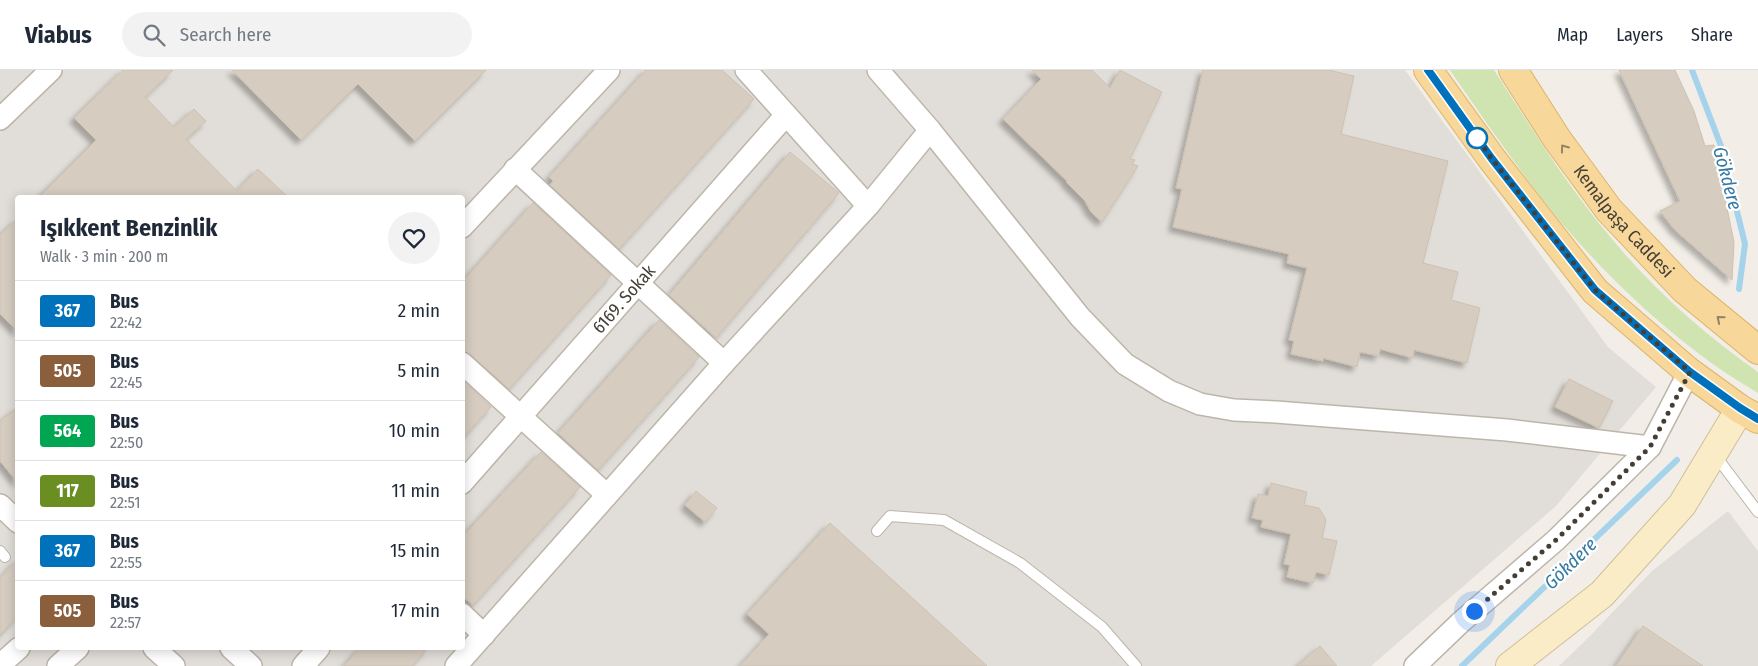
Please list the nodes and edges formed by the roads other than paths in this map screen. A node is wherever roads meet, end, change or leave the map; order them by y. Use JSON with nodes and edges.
{"nodes":[{"id":1,"x":51,"y":70,"type":"edge"},
{"id":2,"x":609,"y":70,"type":"edge"},
{"id":3,"x":746,"y":70,"type":"edge"},
{"id":4,"x":878,"y":70,"type":"edge"},
{"id":5,"x":1428,"y":70,"type":"edge"},
{"id":6,"x":1513,"y":70,"type":"edge"},
{"id":7,"x":786,"y":115,"type":"junction"},
{"id":8,"x":0,"y":119,"type":"edge"},
{"id":9,"x":930,"y":130,"type":"junction"},
{"id":10,"x":515,"y":169,"type":"junction"},
{"id":11,"x":868,"y":206,"type":"junction"},
{"id":12,"x":465,"y":224,"type":"edge"},
{"id":13,"x":637,"y":284,"type":"junction"},
{"id":14,"x":1758,"y":350,"type":"edge"},
{"id":15,"x":724,"y":363,"type":"junction"},
{"id":16,"x":465,"y":366,"type":"edge"},
{"id":17,"x":1690,"y":372,"type":"junction"},
{"id":18,"x":1749,"y":414,"type":"edge"},
{"id":19,"x":520,"y":417,"type":"junction"},
{"id":20,"x":1650,"y":447,"type":"junction"},
{"id":21,"x":1714,"y":453,"type":"junction"},
{"id":22,"x":465,"y":480,"type":"edge"},
{"id":23,"x":607,"y":495,"type":"junction"},
{"id":24,"x":0,"y":505,"type":"edge"},
{"id":25,"x":1758,"y":512,"type":"edge"},
{"id":26,"x":15,"y":519,"type":"edge"},
{"id":27,"x":877,"y":531,"type":"dead end"},
{"id":28,"x":465,"y":617,"type":"edge"},
{"id":29,"x":484,"y":635,"type":"junction"},
{"id":30,"x":17,"y":650,"type":"edge"},
{"id":31,"x":76,"y":650,"type":"edge"},
{"id":32,"x":156,"y":650,"type":"edge"},
{"id":33,"x":233,"y":650,"type":"edge"},
{"id":34,"x":317,"y":650,"type":"edge"},
{"id":35,"x":0,"y":665,"type":"edge"},
{"id":36,"x":58,"y":666,"type":"edge"},
{"id":37,"x":174,"y":666,"type":"edge"},
{"id":38,"x":250,"y":666,"type":"edge"},
{"id":39,"x":303,"y":666,"type":"edge"},
{"id":40,"x":456,"y":666,"type":"edge"},
{"id":41,"x":1136,"y":666,"type":"edge"},
{"id":42,"x":1415,"y":666,"type":"edge"},
{"id":43,"x":1510,"y":666,"type":"edge"}],
"edges":[{"from":1,"to":8,"type":"street"},
{"from":2,"to":10,"type":"street"},
{"from":3,"to":7,"type":"street"},
{"from":4,"to":9,"type":"street"},
{"from":5,"to":17,"type":"main road"},
{"from":14,"to":6,"type":"main road","name":"Kemalpaşa Caddesi","one_way":true},
{"from":7,"to":11,"type":"street"},
{"from":7,"to":13,"type":"street","name":"6169. Sokak"},
{"from":9,"to":11,"type":"street"},
{"from":9,"to":20,"type":"street"},
{"from":10,"to":12,"type":"street"},
{"from":10,"to":13,"type":"street"},
{"from":11,"to":15,"type":"street"},
{"from":13,"to":15,"type":"street"},
{"from":13,"to":19,"type":"street","name":"6169. Sokak"},
{"from":15,"to":23,"type":"street"},
{"from":16,"to":19,"type":"street"},
{"from":17,"to":18,"type":"main road"},
{"from":17,"to":20,"type":"street"},
{"from":18,"to":21,"type":"main road"},
{"from":19,"to":22,"type":"street","name":"6169. Sokak"},
{"from":19,"to":23,"type":"street"},
{"from":20,"to":42,"type":"street"},
{"from":21,"to":25,"type":"lane"},
{"from":21,"to":43,"type":"main road"},
{"from":23,"to":29,"type":"street"},
{"from":24,"to":26,"type":"street"},
{"from":27,"to":41,"type":"lane"},
{"from":28,"to":29,"type":"street"},
{"from":29,"to":40,"type":"street"},
{"from":30,"to":35,"type":"street"},
{"from":31,"to":36,"type":"street"},
{"from":32,"to":37,"type":"street"},
{"from":33,"to":38,"type":"street"},
{"from":34,"to":39,"type":"street"}]}
